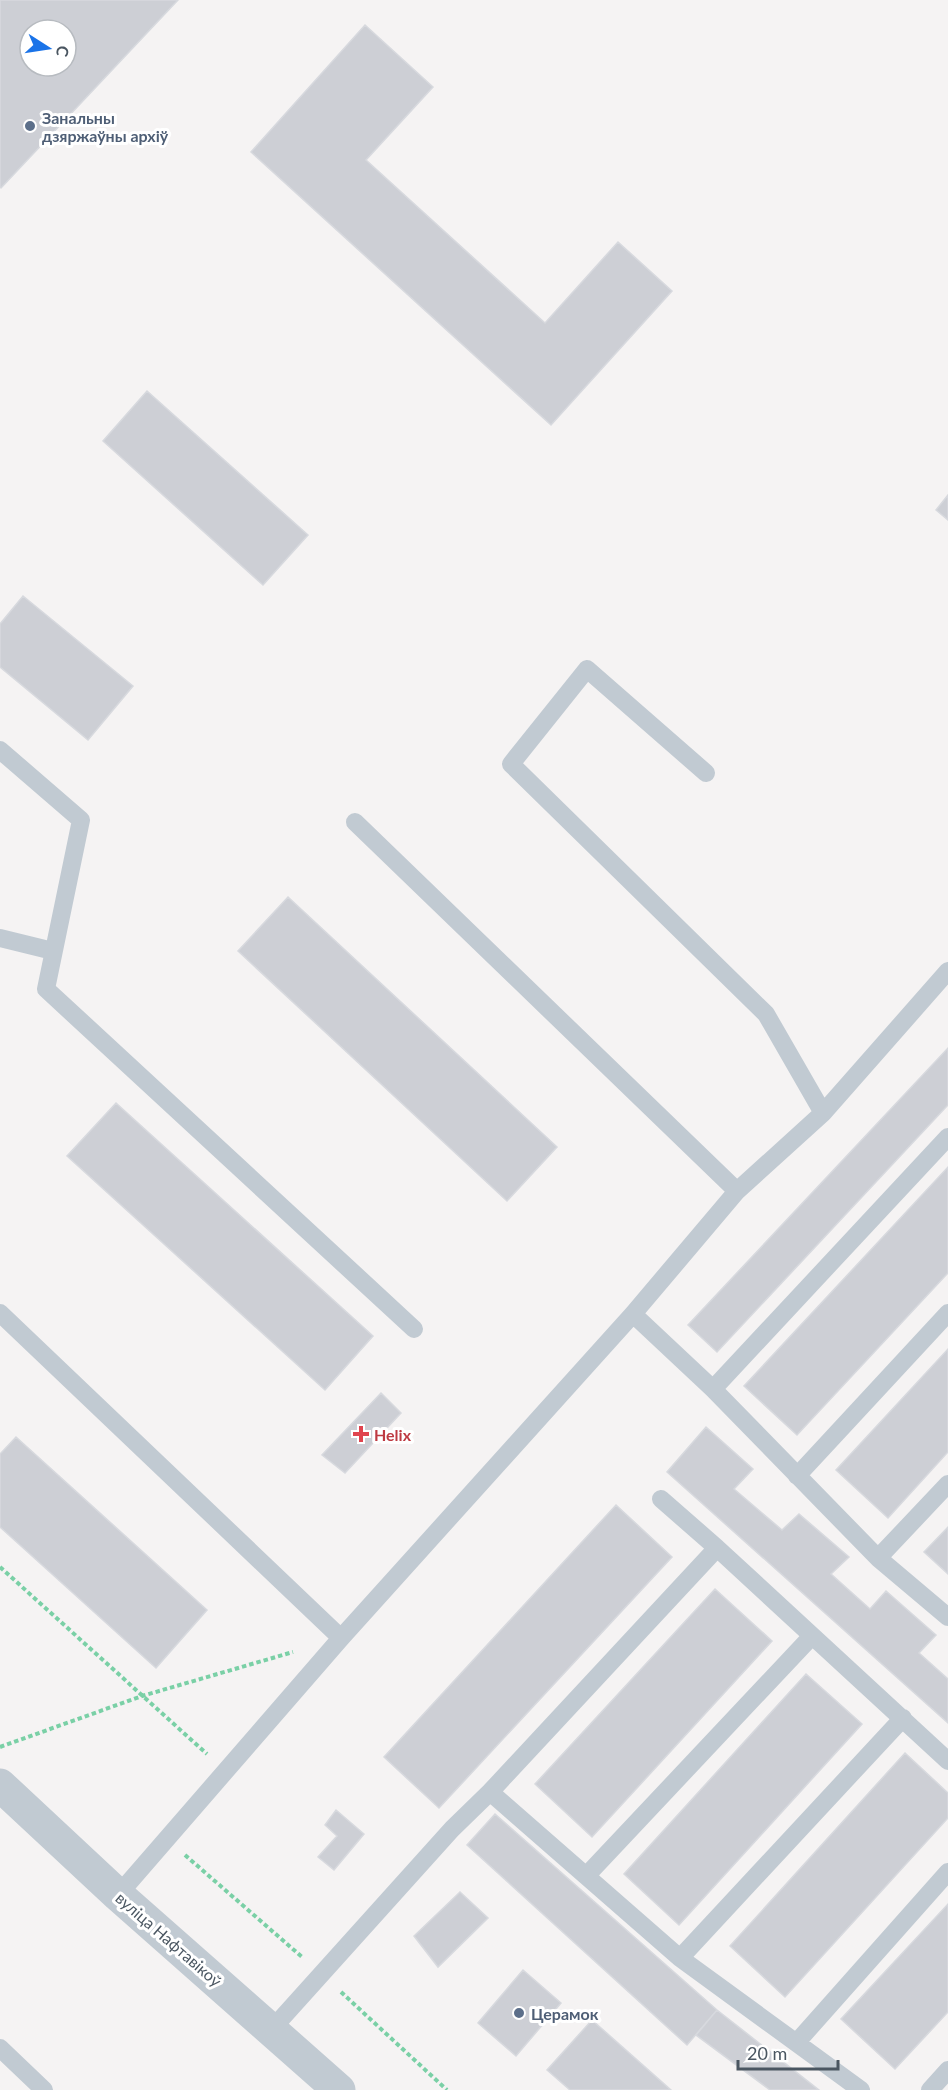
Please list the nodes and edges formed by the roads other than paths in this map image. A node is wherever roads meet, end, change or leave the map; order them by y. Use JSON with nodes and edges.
{"nodes":[{"id":1,"x":0,"y":750,"type":"edge"},
{"id":2,"x":706,"y":773,"type":"dead end"},
{"id":3,"x":355,"y":822,"type":"dead end"},
{"id":4,"x":0,"y":938,"type":"edge"},
{"id":5,"x":53,"y":951,"type":"junction"},
{"id":6,"x":948,"y":971,"type":"edge"},
{"id":7,"x":823,"y":1113,"type":"junction"},
{"id":8,"x":948,"y":1137,"type":"edge"},
{"id":9,"x":737,"y":1191,"type":"junction"},
{"id":10,"x":0,"y":1313,"type":"edge"},
{"id":11,"x":948,"y":1313,"type":"edge"},
{"id":12,"x":633,"y":1314,"type":"junction"},
{"id":13,"x":414,"y":1329,"type":"dead end"},
{"id":14,"x":713,"y":1389,"type":"junction"},
{"id":15,"x":797,"y":1476,"type":"junction"},
{"id":16,"x":948,"y":1484,"type":"edge"},
{"id":17,"x":661,"y":1498,"type":"dead end"},
{"id":18,"x":717,"y":1548,"type":"junction"},
{"id":19,"x":878,"y":1558,"type":"junction"},
{"id":20,"x":948,"y":1617,"type":"edge"},
{"id":21,"x":811,"y":1637,"type":"junction"},
{"id":22,"x":341,"y":1638,"type":"junction"},
{"id":23,"x":903,"y":1718,"type":"junction"},
{"id":24,"x":948,"y":1761,"type":"edge"},
{"id":25,"x":0,"y":1785,"type":"edge"},
{"id":26,"x":490,"y":1791,"type":"junction"},
{"id":27,"x":948,"y":1872,"type":"edge"},
{"id":28,"x":587,"y":1875,"type":"junction"},
{"id":29,"x":118,"y":1895,"type":"junction"},
{"id":30,"x":680,"y":1958,"type":"junction"},
{"id":31,"x":272,"y":2029,"type":"junction"},
{"id":32,"x":797,"y":2042,"type":"junction"},
{"id":33,"x":0,"y":2048,"type":"edge"},
{"id":34,"x":948,"y":2070,"type":"edge"},
{"id":35,"x":44,"y":2090,"type":"edge"},
{"id":36,"x":339,"y":2090,"type":"edge"},
{"id":37,"x":861,"y":2090,"type":"edge"},
{"id":38,"x":930,"y":2090,"type":"edge"}],
"edges":[{"from":1,"to":5,"type":"lane"},
{"from":2,"to":7,"type":"lane"},
{"from":3,"to":9,"type":"lane"},
{"from":4,"to":5,"type":"lane"},
{"from":5,"to":13,"type":"lane"},
{"from":6,"to":7,"type":"lane"},
{"from":7,"to":9,"type":"lane"},
{"from":8,"to":14,"type":"lane"},
{"from":9,"to":12,"type":"lane"},
{"from":10,"to":22,"type":"lane"},
{"from":11,"to":15,"type":"lane"},
{"from":12,"to":14,"type":"lane"},
{"from":12,"to":22,"type":"lane"},
{"from":14,"to":15,"type":"lane"},
{"from":15,"to":19,"type":"lane"},
{"from":16,"to":19,"type":"lane"},
{"from":17,"to":18,"type":"lane"},
{"from":18,"to":21,"type":"lane"},
{"from":18,"to":26,"type":"lane"},
{"from":19,"to":20,"type":"lane"},
{"from":21,"to":23,"type":"lane"},
{"from":21,"to":28,"type":"lane"},
{"from":22,"to":29,"type":"lane"},
{"from":23,"to":24,"type":"lane"},
{"from":23,"to":30,"type":"lane"},
{"from":25,"to":29,"type":"street","name":"вуліца Нафтавікоў"},
{"from":26,"to":28,"type":"lane"},
{"from":26,"to":31,"type":"lane"},
{"from":27,"to":32,"type":"lane"},
{"from":28,"to":30,"type":"lane"},
{"from":29,"to":31,"type":"street","name":"вуліца Нафтавікоў"},
{"from":30,"to":32,"type":"lane"},
{"from":31,"to":36,"type":"street","name":"вуліца Нафтавікоў"},
{"from":32,"to":37,"type":"lane"},
{"from":33,"to":35,"type":"lane"},
{"from":34,"to":38,"type":"lane"}]}
